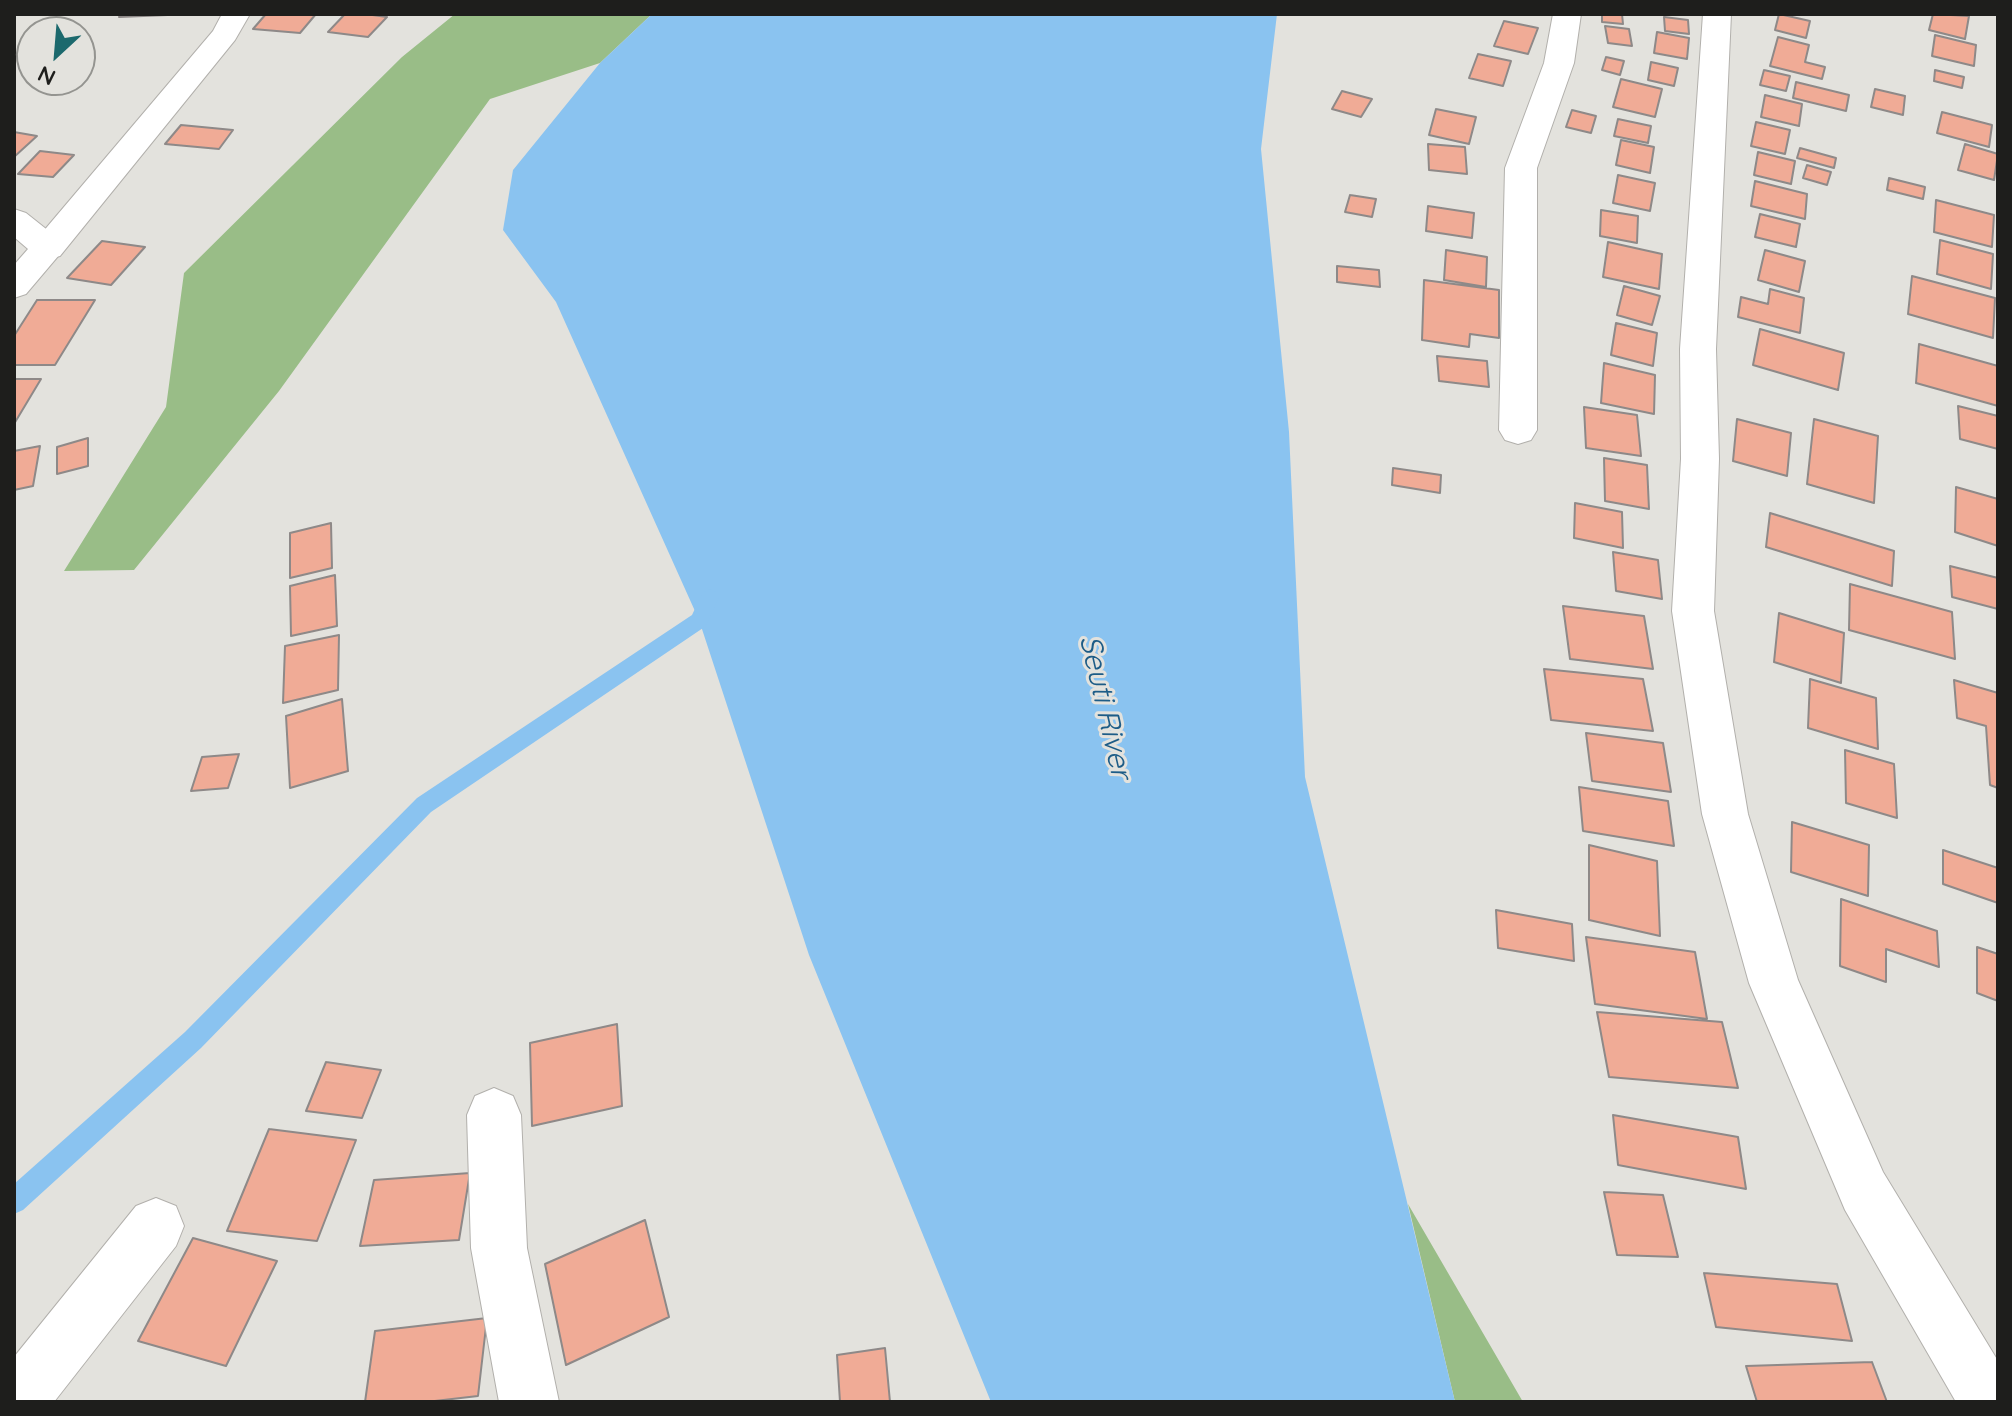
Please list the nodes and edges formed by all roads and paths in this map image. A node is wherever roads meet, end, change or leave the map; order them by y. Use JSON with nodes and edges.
{"nodes":[{"id":1,"x":236,"y":14,"type":"edge"},
{"id":2,"x":1567,"y":14,"type":"edge"},
{"id":3,"x":1717,"y":14,"type":"edge"},
{"id":4,"x":14,"y":220,"type":"edge"},
{"id":5,"x":48,"y":248,"type":"junction"},
{"id":6,"x":14,"y":286,"type":"edge"},
{"id":7,"x":1518,"y":430,"type":"dead end"},
{"id":8,"x":494,"y":1115,"type":"dead end"},
{"id":9,"x":156,"y":1226,"type":"dead end"},
{"id":10,"x":16,"y":1402,"type":"edge"},
{"id":11,"x":529,"y":1402,"type":"edge"},
{"id":12,"x":1989,"y":1402,"type":"edge"}],
"edges":[{"from":1,"to":5,"type":"street"},
{"from":2,"to":7,"type":"street"},
{"from":3,"to":12,"type":"street"},
{"from":4,"to":5,"type":"street"},
{"from":5,"to":6,"type":"street"},
{"from":8,"to":11,"type":"street"},
{"from":9,"to":10,"type":"street"}]}
